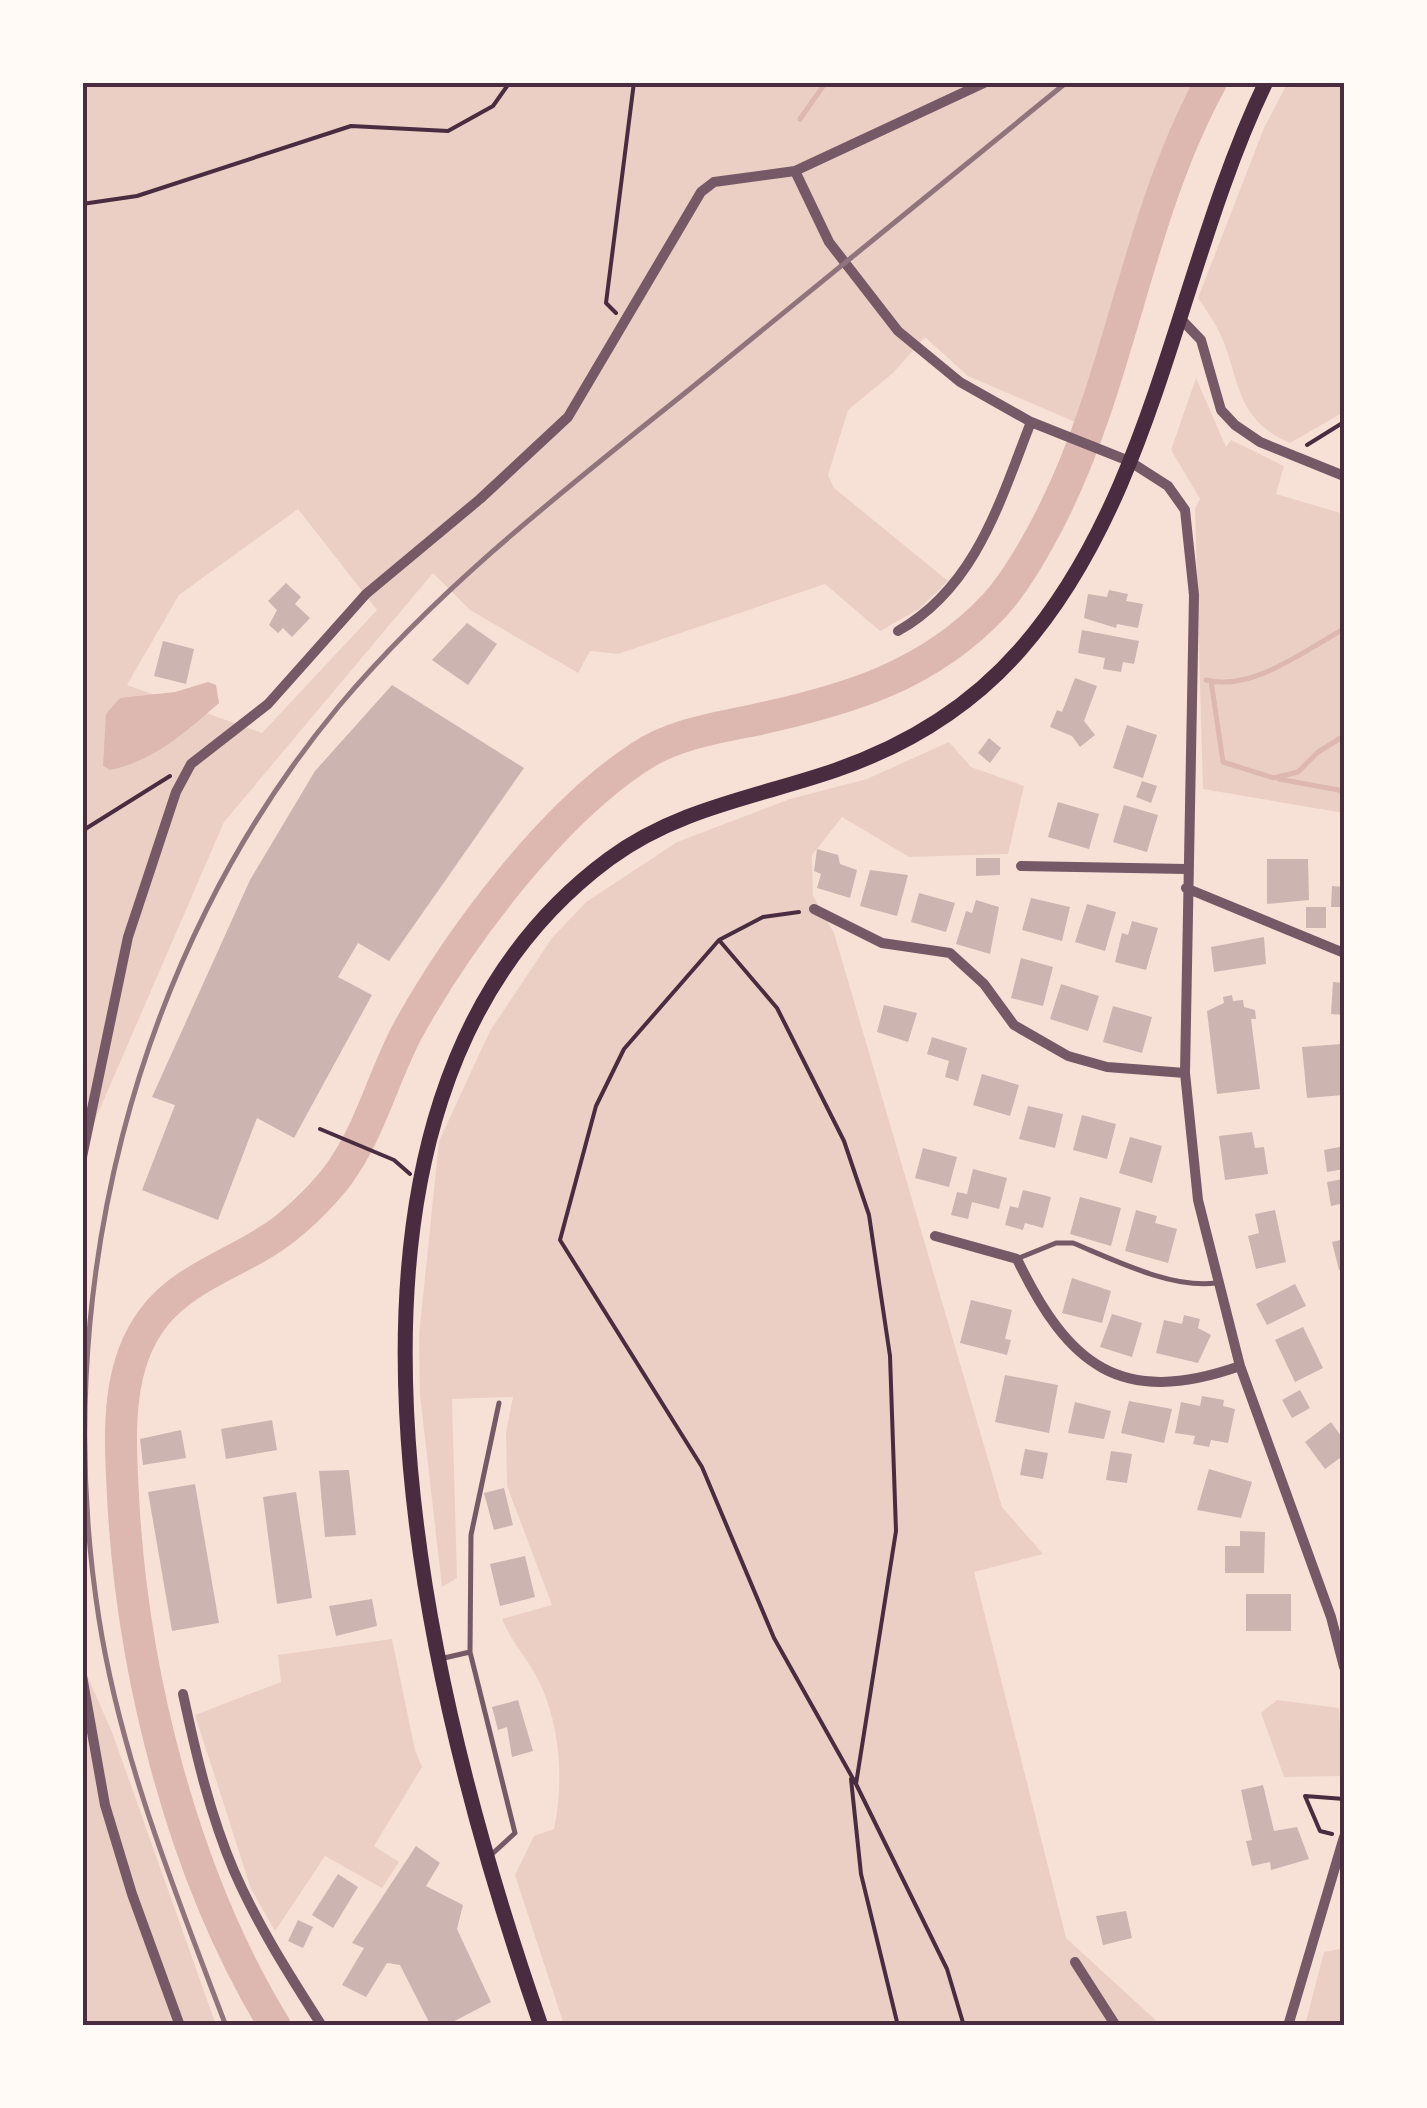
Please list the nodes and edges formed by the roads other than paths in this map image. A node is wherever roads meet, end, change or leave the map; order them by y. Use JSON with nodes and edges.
{"nodes":[{"id":1,"x":986,"y":82,"type":"edge"},
{"id":2,"x":1266,"y":82,"type":"edge"},
{"id":3,"x":796,"y":172,"type":"junction"},
{"id":4,"x":1179,"y":317,"type":"junction"},
{"id":5,"x":1031,"y":422,"type":"junction"},
{"id":6,"x":1129,"y":461,"type":"junction"},
{"id":7,"x":1344,"y":476,"type":"edge"},
{"id":8,"x":898,"y":631,"type":"dead end"},
{"id":9,"x":1021,"y":866,"type":"dead end"},
{"id":10,"x":1186,"y":869,"type":"junction"},
{"id":11,"x":1186,"y":888,"type":"junction"},
{"id":12,"x":814,"y":909,"type":"road end"},
{"id":13,"x":1344,"y":953,"type":"edge"},
{"id":14,"x":1185,"y":1072,"type":"junction"},
{"id":15,"x":82,"y":1157,"type":"edge"},
{"id":16,"x":935,"y":1236,"type":"dead end"},
{"id":17,"x":1017,"y":1259,"type":"junction"},
{"id":18,"x":1216,"y":1283,"type":"junction"},
{"id":19,"x":1240,"y":1366,"type":"junction"},
{"id":20,"x":499,"y":1402,"type":"dead end"},
{"id":21,"x":1331,"y":1616,"type":"junction"},
{"id":22,"x":1344,"y":1617,"type":"edge"},
{"id":23,"x":470,"y":1652,"type":"junction"},
{"id":24,"x":442,"y":1658,"type":"junction"},
{"id":25,"x":1344,"y":1667,"type":"edge"},
{"id":26,"x":82,"y":1676,"type":"edge"},
{"id":27,"x":183,"y":1694,"type":"dead end"},
{"id":28,"x":1344,"y":1837,"type":"edge"},
{"id":29,"x":490,"y":1857,"type":"junction"},
{"id":30,"x":1075,"y":1962,"type":"dead end"},
{"id":31,"x":180,"y":2026,"type":"edge"},
{"id":32,"x":322,"y":2026,"type":"edge"},
{"id":33,"x":541,"y":2026,"type":"edge"},
{"id":34,"x":1116,"y":2026,"type":"edge"},
{"id":35,"x":1288,"y":2026,"type":"edge"}],
"edges":[{"from":1,"to":3,"type":"street"},
{"from":2,"to":4,"type":"main road"},
{"from":3,"to":5,"type":"street"},
{"from":3,"to":15,"type":"street"},
{"from":4,"to":6,"type":"main road"},
{"from":4,"to":7,"type":"street"},
{"from":5,"to":6,"type":"street"},
{"from":5,"to":8,"type":"street"},
{"from":6,"to":10,"type":"street"},
{"from":6,"to":24,"type":"main road"},
{"from":9,"to":10,"type":"street"},
{"from":10,"to":11,"type":"street"},
{"from":11,"to":13,"type":"street"},
{"from":11,"to":14,"type":"street"},
{"from":12,"to":14,"type":"street"},
{"from":14,"to":18,"type":"street"},
{"from":16,"to":17,"type":"street"},
{"from":17,"to":18,"type":"lane"},
{"from":17,"to":19,"type":"street"},
{"from":18,"to":19,"type":"street"},
{"from":19,"to":21,"type":"street"},
{"from":20,"to":23,"type":"lane"},
{"from":21,"to":22,"type":"lane"},
{"from":21,"to":25,"type":"street"},
{"from":23,"to":24,"type":"lane"},
{"from":23,"to":29,"type":"lane"},
{"from":24,"to":29,"type":"main road"},
{"from":26,"to":31,"type":"street"},
{"from":27,"to":32,"type":"street"},
{"from":28,"to":35,"type":"street"},
{"from":29,"to":33,"type":"main road"},
{"from":30,"to":34,"type":"street"}]}
